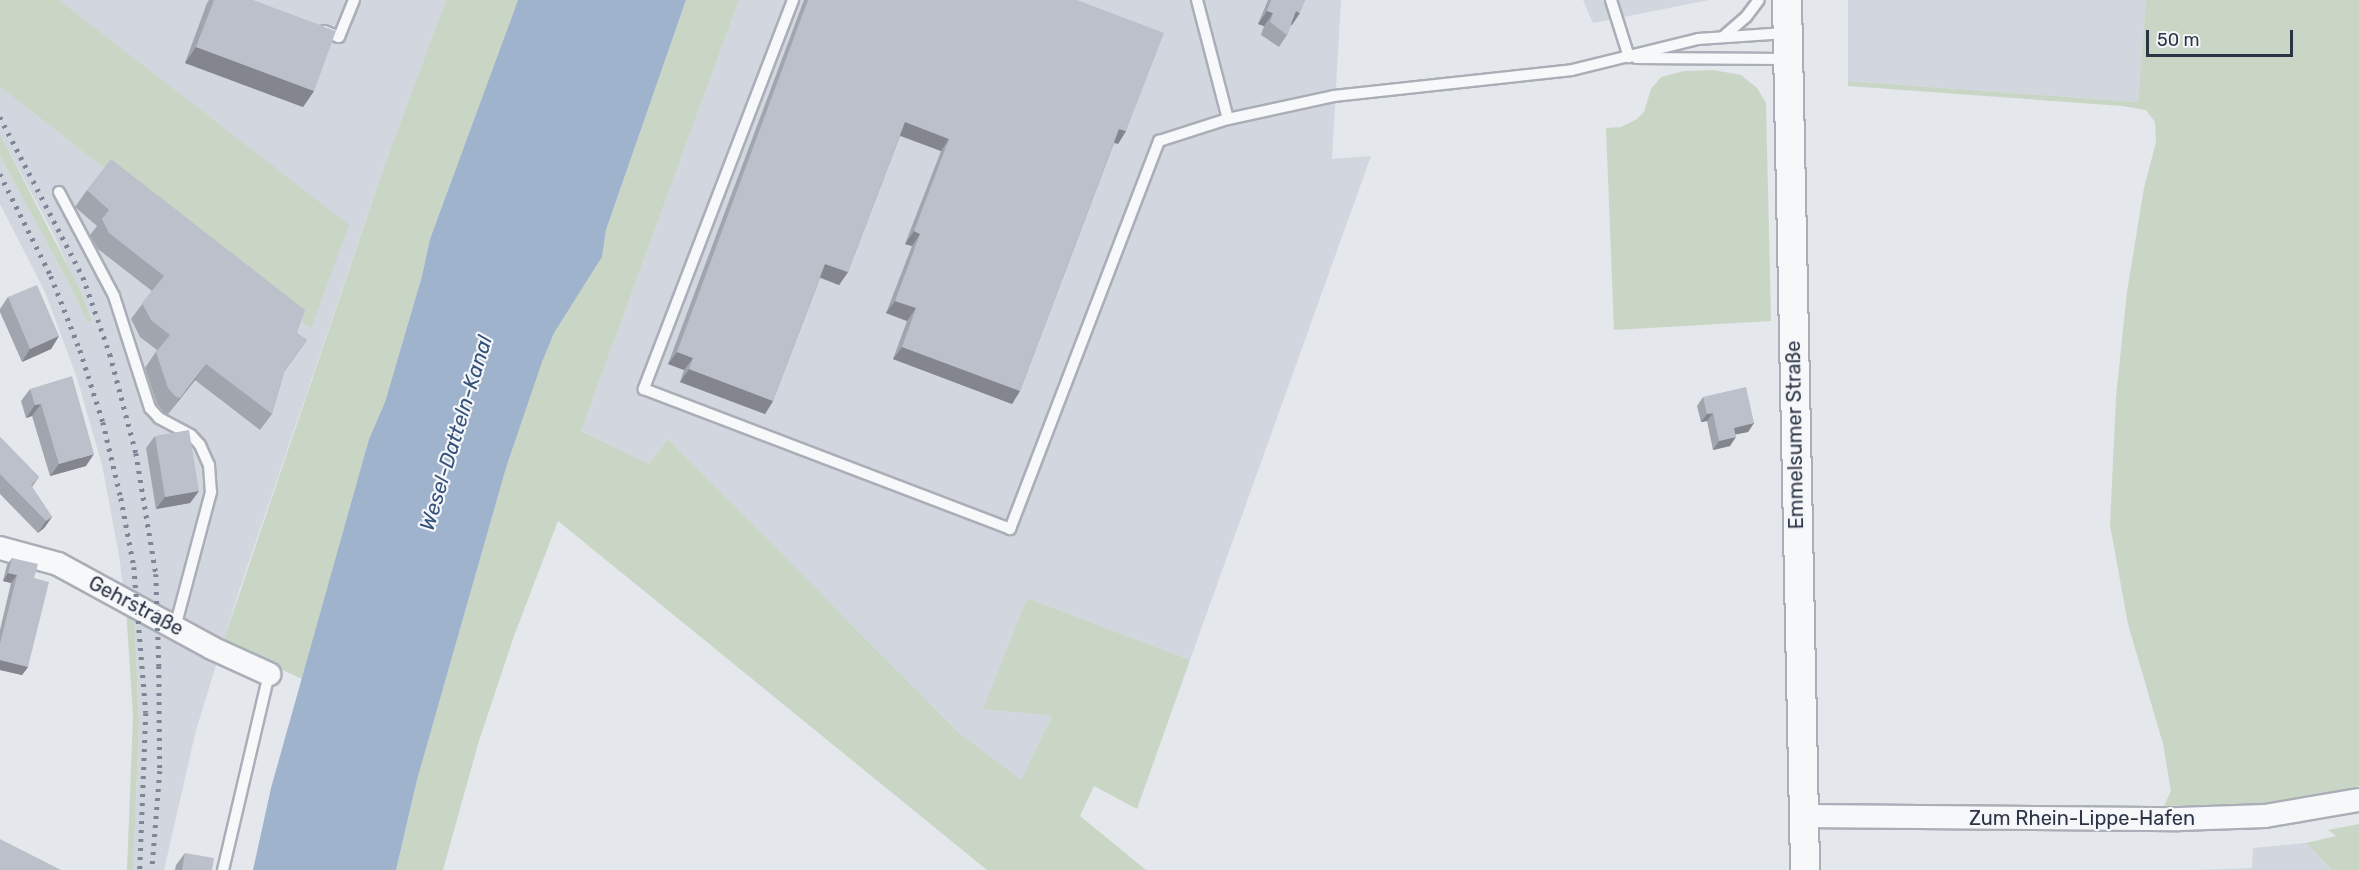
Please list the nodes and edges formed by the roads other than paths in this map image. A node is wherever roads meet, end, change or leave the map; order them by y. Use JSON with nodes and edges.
{"nodes":[{"id":1,"x":354,"y":0,"type":"edge"},
{"id":2,"x":793,"y":0,"type":"edge"},
{"id":3,"x":1197,"y":0,"type":"edge"},
{"id":4,"x":1611,"y":0,"type":"edge"},
{"id":5,"x":1759,"y":0,"type":"edge"},
{"id":6,"x":1787,"y":0,"type":"edge"},
{"id":7,"x":318,"y":29,"type":"edge"},
{"id":8,"x":1723,"y":36,"type":"junction"},
{"id":9,"x":1787,"y":46,"type":"junction"},
{"id":10,"x":1629,"y":57,"type":"junction"},
{"id":11,"x":1228,"y":119,"type":"junction"},
{"id":12,"x":59,"y":192,"type":"dead end"},
{"id":13,"x":0,"y":548,"type":"edge"},
{"id":14,"x":175,"y":627,"type":"junction"},
{"id":15,"x":269,"y":674,"type":"joint"},
{"id":16,"x":2359,"y":800,"type":"edge"},
{"id":17,"x":1804,"y":816,"type":"junction"},
{"id":18,"x":223,"y":870,"type":"edge"},
{"id":19,"x":1805,"y":870,"type":"edge"}],
"edges":[{"from":1,"to":7,"type":"lane"},
{"from":2,"to":11,"type":"lane"},
{"from":3,"to":11,"type":"lane"},
{"from":4,"to":10,"type":"lane"},
{"from":5,"to":8,"type":"lane"},
{"from":6,"to":9,"type":"street","name":"Emmelsumer Straße"},
{"from":8,"to":9,"type":"lane"},
{"from":8,"to":10,"type":"lane"},
{"from":9,"to":10,"type":"lane"},
{"from":9,"to":17,"type":"street","name":"Emmelsumer Straße"},
{"from":10,"to":11,"type":"lane"},
{"from":12,"to":14,"type":"lane"},
{"from":13,"to":14,"type":"street","name":"Gehrstraße"},
{"from":14,"to":15,"type":"street","name":"Gehrstraße"},
{"from":15,"to":18,"type":"lane"},
{"from":16,"to":17,"type":"street","name":"Zum Rhein-Lippe-Hafen"},
{"from":17,"to":19,"type":"street","name":"Emmelsumer Straße"}]}
